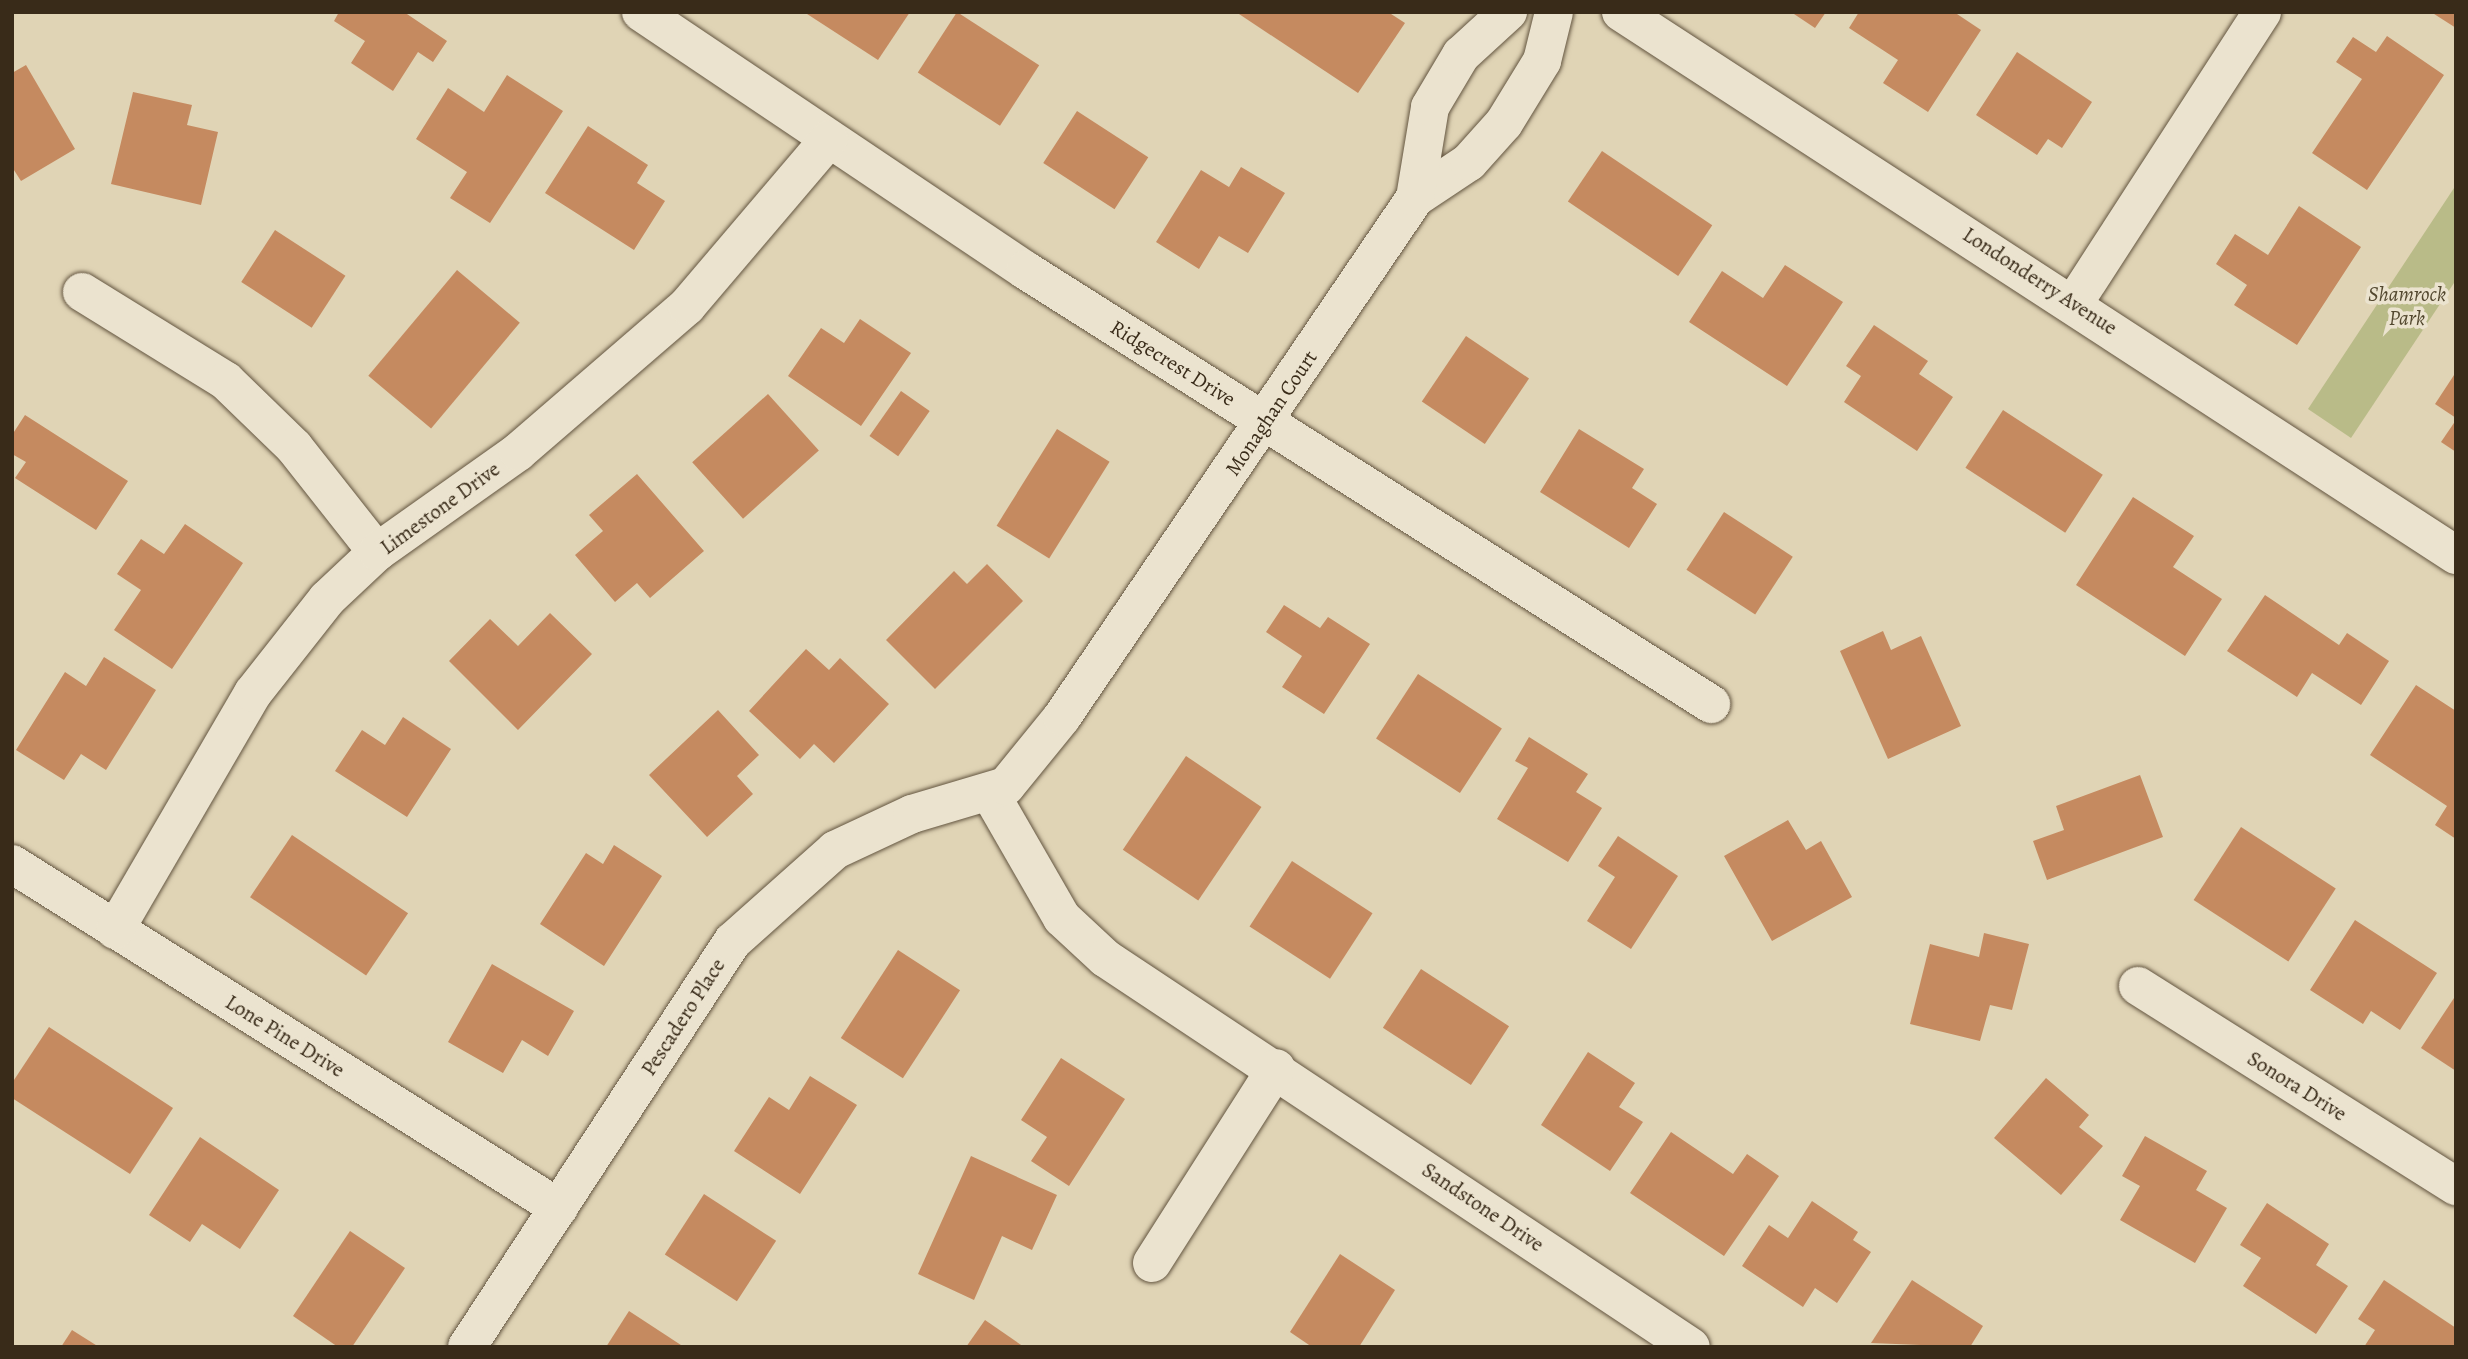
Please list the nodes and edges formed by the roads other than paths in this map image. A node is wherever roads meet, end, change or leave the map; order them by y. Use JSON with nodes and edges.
{"nodes":[{"id":1,"x":641,"y":12,"type":"edge"},
{"id":2,"x":1508,"y":12,"type":"edge"},
{"id":3,"x":1554,"y":12,"type":"edge"},
{"id":4,"x":1621,"y":12,"type":"edge"},
{"id":5,"x":2262,"y":12,"type":"edge"},
{"id":6,"x":829,"y":139,"type":"junction"},
{"id":7,"x":1415,"y":198,"type":"junction"},
{"id":8,"x":82,"y":292,"type":"dead end"},
{"id":9,"x":2074,"y":303,"type":"junction"},
{"id":10,"x":1266,"y":421,"type":"junction"},
{"id":11,"x":377,"y":552,"type":"junction"},
{"id":12,"x":2456,"y":555,"type":"edge"},
{"id":13,"x":1711,"y":704,"type":"dead end"},
{"id":14,"x":990,"y":793,"type":"junction"},
{"id":15,"x":12,"y":864,"type":"edge"},
{"id":16,"x":115,"y":930,"type":"junction"},
{"id":17,"x":2138,"y":986,"type":"dead end"},
{"id":18,"x":1276,"y":1068,"type":"junction"},
{"id":19,"x":2456,"y":1186,"type":"edge"},
{"id":20,"x":559,"y":1208,"type":"junction"},
{"id":21,"x":1152,"y":1263,"type":"dead end"},
{"id":22,"x":467,"y":1347,"type":"edge"},
{"id":23,"x":1691,"y":1347,"type":"edge"}],
"edges":[{"from":1,"to":6,"type":"street","name":"Ridgecrest Drive"},
{"from":2,"to":7,"type":"street","name":"Monaghan Court"},
{"from":3,"to":7,"type":"street"},
{"from":4,"to":9,"type":"street","name":"Londonderry Avenue"},
{"from":5,"to":9,"type":"street"},
{"from":6,"to":10,"type":"street","name":"Ridgecrest Drive"},
{"from":6,"to":11,"type":"street","name":"Limestone Drive"},
{"from":7,"to":10,"type":"street","name":"Monaghan Court"},
{"from":8,"to":11,"type":"street"},
{"from":9,"to":12,"type":"street","name":"Londonderry Avenue"},
{"from":10,"to":13,"type":"street","name":"Ridgecrest Drive"},
{"from":10,"to":14,"type":"street","name":"Monaghan Court"},
{"from":11,"to":16,"type":"street","name":"Limestone Drive"},
{"from":14,"to":18,"type":"street","name":"Sandstone Drive"},
{"from":14,"to":20,"type":"street","name":"Pescadero Place"},
{"from":15,"to":16,"type":"street","name":"Lone Pine Drive"},
{"from":16,"to":20,"type":"street","name":"Lone Pine Drive"},
{"from":17,"to":19,"type":"street","name":"Sonora Drive"},
{"from":18,"to":21,"type":"street"},
{"from":18,"to":23,"type":"street","name":"Sandstone Drive"},
{"from":20,"to":22,"type":"street","name":"Pescadero Place"}]}
